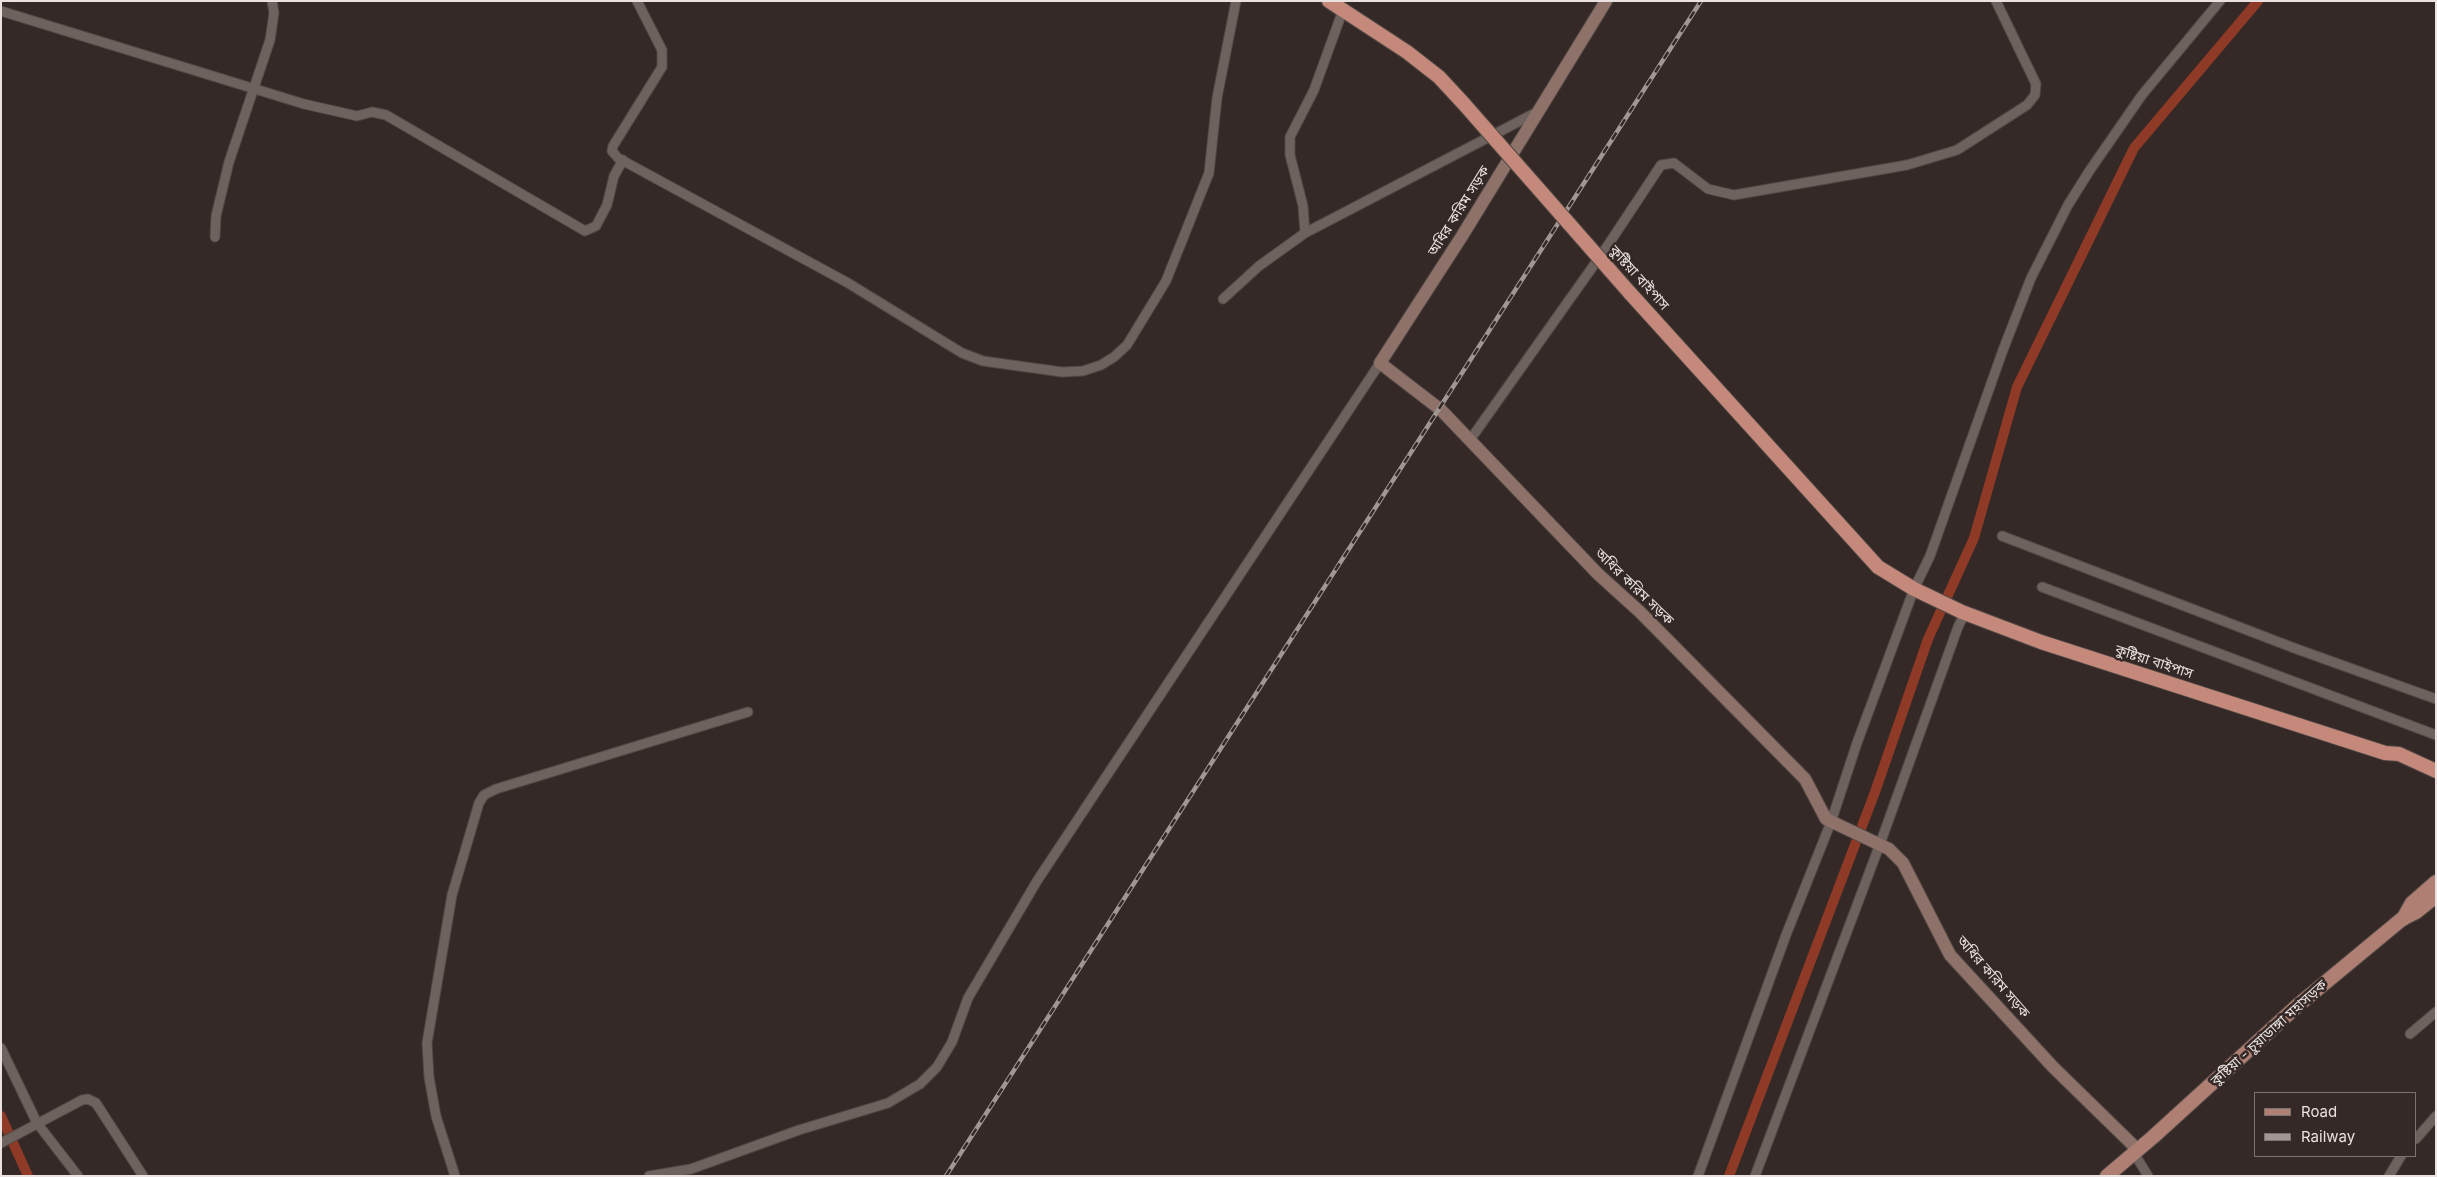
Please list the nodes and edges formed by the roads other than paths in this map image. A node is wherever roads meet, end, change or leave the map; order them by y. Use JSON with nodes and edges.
{"nodes":[{"id":1,"x":272,"y":1,"type":"edge"},
{"id":2,"x":637,"y":1,"type":"edge"},
{"id":3,"x":1236,"y":1,"type":"edge"},
{"id":4,"x":1329,"y":1,"type":"edge"},
{"id":5,"x":1606,"y":1,"type":"edge"},
{"id":6,"x":1996,"y":1,"type":"edge"},
{"id":7,"x":2220,"y":1,"type":"edge"},
{"id":8,"x":1343,"y":10,"type":"junction"},
{"id":9,"x":1,"y":11,"type":"edge"},
{"id":10,"x":254,"y":89,"type":"junction"},
{"id":11,"x":1539,"y":110,"type":"junction"},
{"id":12,"x":623,"y":160,"type":"junction"},
{"id":13,"x":1305,"y":233,"type":"junction"},
{"id":14,"x":215,"y":237,"type":"dead end"},
{"id":15,"x":1222,"y":299,"type":"dead end"},
{"id":16,"x":1380,"y":363,"type":"junction"},
{"id":17,"x":1470,"y":440,"type":"junction"},
{"id":18,"x":2002,"y":536,"type":"dead end"},
{"id":19,"x":2042,"y":586,"type":"dead end"},
{"id":20,"x":1916,"y":590,"type":"junction"},
{"id":21,"x":1964,"y":612,"type":"junction"},
{"id":22,"x":2436,"y":699,"type":"edge"},
{"id":23,"x":748,"y":712,"type":"dead end"},
{"id":24,"x":2436,"y":735,"type":"edge"},
{"id":25,"x":2434,"y":777,"type":"edge"},
{"id":26,"x":1833,"y":824,"type":"junction"},
{"id":27,"x":1880,"y":844,"type":"junction"},
{"id":28,"x":2436,"y":882,"type":"edge"},
{"id":29,"x":2436,"y":896,"type":"edge"},
{"id":30,"x":2402,"y":920,"type":"junction"},
{"id":31,"x":2436,"y":1012,"type":"edge"},
{"id":32,"x":2410,"y":1034,"type":"dead end"},
{"id":33,"x":1,"y":1048,"type":"edge"},
{"id":34,"x":2436,"y":1116,"type":"edge"},
{"id":35,"x":37,"y":1123,"type":"junction"},
{"id":36,"x":2417,"y":1137,"type":"edge"},
{"id":37,"x":1,"y":1143,"type":"edge"},
{"id":38,"x":2136,"y":1151,"type":"junction"},
{"id":39,"x":2400,"y":1157,"type":"edge"},
{"id":40,"x":78,"y":1176,"type":"edge"},
{"id":41,"x":143,"y":1176,"type":"edge"},
{"id":42,"x":455,"y":1176,"type":"edge"},
{"id":43,"x":650,"y":1176,"type":"edge"},
{"id":44,"x":1698,"y":1176,"type":"edge"},
{"id":45,"x":1755,"y":1176,"type":"edge"},
{"id":46,"x":2106,"y":1176,"type":"edge"},
{"id":47,"x":2148,"y":1176,"type":"edge"},
{"id":48,"x":2389,"y":1176,"type":"edge"}],
"edges":[{"from":1,"to":10,"type":"street"},
{"from":2,"to":12,"type":"street"},
{"from":3,"to":12,"type":"street"},
{"from":4,"to":8,"type":"highway","name":"কুষ্টিয়া বাইপাস"},
{"from":5,"to":11,"type":"main road","name":"অধির করিম সড়ক"},
{"from":6,"to":17,"type":"street"},
{"from":7,"to":20,"type":"street"},
{"from":8,"to":13,"type":"street"},
{"from":8,"to":20,"type":"highway","name":"কুষ্টিয়া বাইপাস","bridge":true},
{"from":9,"to":10,"type":"street"},
{"from":10,"to":12,"type":"street"},
{"from":10,"to":14,"type":"street"},
{"from":11,"to":13,"type":"street"},
{"from":11,"to":16,"type":"main road","name":"অধির করিম সড়ক"},
{"from":13,"to":15,"type":"street"},
{"from":16,"to":17,"type":"main road","name":"অধির করিম সড়ক"},
{"from":16,"to":43,"type":"street"},
{"from":17,"to":26,"type":"main road","name":"অধির করিম সড়ক"},
{"from":18,"to":22,"type":"street"},
{"from":19,"to":24,"type":"street"},
{"from":20,"to":21,"type":"highway","name":"কুষ্টিয়া বাইপাস"},
{"from":20,"to":26,"type":"street"},
{"from":21,"to":25,"type":"highway","name":"কুষ্টিয়া বাইপাস"},
{"from":21,"to":27,"type":"street"},
{"from":23,"to":42,"type":"street"},
{"from":26,"to":27,"type":"main road","name":"অধির করিম সড়ক"},
{"from":26,"to":44,"type":"street"},
{"from":27,"to":38,"type":"main road","name":"অধির করিম সড়ক"},
{"from":27,"to":45,"type":"street"},
{"from":28,"to":30,"type":"main road"},
{"from":29,"to":30,"type":"main road","name":"কুষ্টিয়া - চুয়াডাঙ্গা মহাসড়ক"},
{"from":30,"to":38,"type":"main road","name":"কুষ্টিয়া - চুয়াডাঙ্গা মহাসড়ক"},
{"from":31,"to":32,"type":"street"},
{"from":33,"to":35,"type":"street"},
{"from":34,"to":36,"type":"street"},
{"from":35,"to":37,"type":"street"},
{"from":35,"to":40,"type":"street"},
{"from":35,"to":41,"type":"street"},
{"from":38,"to":46,"type":"main road","name":"কুষ্টিয়া - চুয়াডাঙ্গা মহাসড়ক"},
{"from":38,"to":47,"type":"street"},
{"from":39,"to":48,"type":"street"}]}
